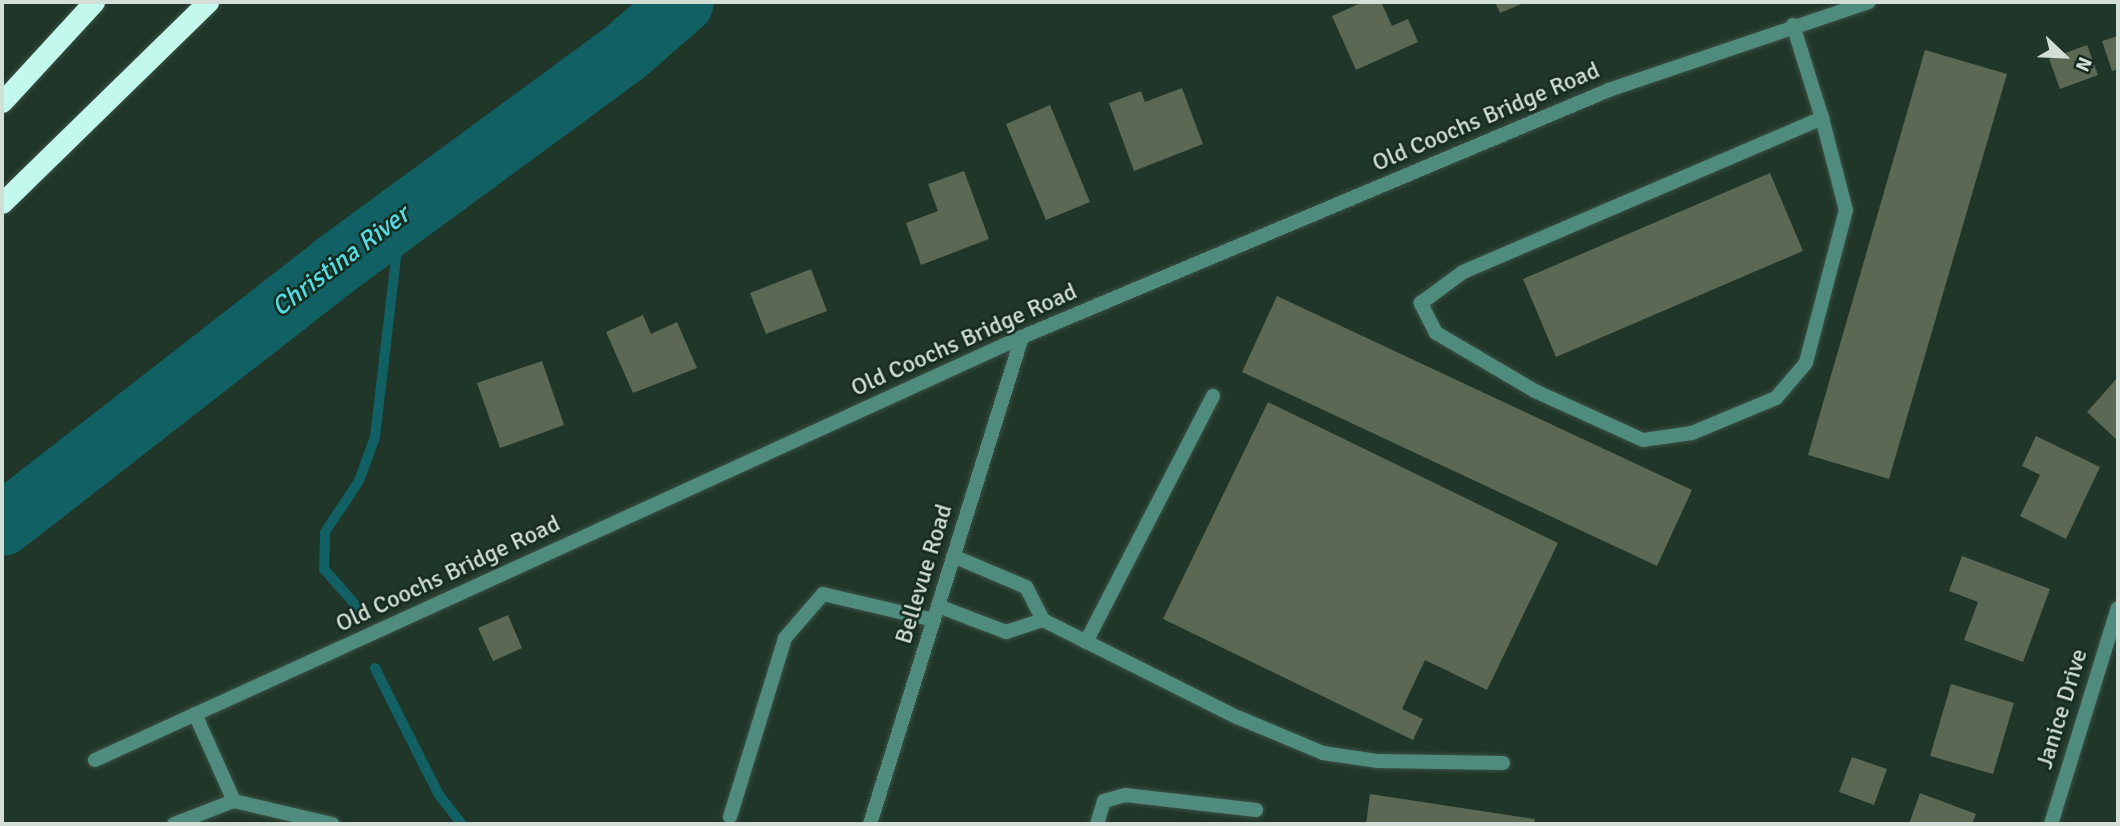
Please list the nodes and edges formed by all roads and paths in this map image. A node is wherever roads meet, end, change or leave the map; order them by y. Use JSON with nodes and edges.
{"nodes":[{"id":1,"x":94,"y":2,"type":"edge"},
{"id":2,"x":208,"y":2,"type":"edge"},
{"id":3,"x":1869,"y":2,"type":"edge"},
{"id":4,"x":1793,"y":25,"type":"junction"},
{"id":5,"x":2,"y":102,"type":"edge"},
{"id":6,"x":1822,"y":118,"type":"junction"},
{"id":7,"x":2,"y":203,"type":"edge"},
{"id":8,"x":1022,"y":337,"type":"junction"},
{"id":9,"x":1213,"y":396,"type":"dead end"},
{"id":10,"x":953,"y":556,"type":"junction"},
{"id":11,"x":2118,"y":608,"type":"edge"},
{"id":12,"x":936,"y":613,"type":"junction"},
{"id":13,"x":1044,"y":620,"type":"junction"},
{"id":14,"x":1086,"y":642,"type":"junction"},
{"id":15,"x":195,"y":714,"type":"junction"},
{"id":16,"x":95,"y":760,"type":"dead end"},
{"id":17,"x":1503,"y":763,"type":"dead end"},
{"id":18,"x":234,"y":801,"type":"junction"},
{"id":19,"x":1256,"y":810,"type":"dead end"},
{"id":20,"x":730,"y":817,"type":"dead end"},
{"id":21,"x":190,"y":821,"type":"edge"},
{"id":22,"x":174,"y":824,"type":"edge"},
{"id":23,"x":332,"y":824,"type":"edge"},
{"id":24,"x":870,"y":824,"type":"edge"},
{"id":25,"x":1097,"y":824,"type":"edge"},
{"id":26,"x":2051,"y":824,"type":"edge"}],
"edges":[{"from":1,"to":5,"type":"highway"},
{"from":2,"to":7,"type":"highway"},
{"from":3,"to":4,"type":"street","name":"Old Coochs Bridge Road"},
{"from":4,"to":6,"type":"street"},
{"from":4,"to":8,"type":"street","name":"Old Coochs Bridge Road"},
{"from":6,"to":6,"type":"street"},
{"from":8,"to":10,"type":"street","name":"Bellevue Road"},
{"from":8,"to":15,"type":"street","name":"Old Coochs Bridge Road"},
{"from":9,"to":14,"type":"street"},
{"from":10,"to":12,"type":"street","name":"Bellevue Road"},
{"from":10,"to":13,"type":"street"},
{"from":11,"to":26,"type":"street","name":"Janice Drive"},
{"from":12,"to":13,"type":"street"},
{"from":12,"to":20,"type":"street"},
{"from":12,"to":24,"type":"street","name":"Bellevue Road"},
{"from":13,"to":14,"type":"street"},
{"from":14,"to":17,"type":"street"},
{"from":15,"to":16,"type":"street","name":"Old Coochs Bridge Road"},
{"from":15,"to":18,"type":"street"},
{"from":18,"to":21,"type":"street"},
{"from":18,"to":23,"type":"street"},
{"from":19,"to":25,"type":"street"},
{"from":21,"to":22,"type":"street"}]}
